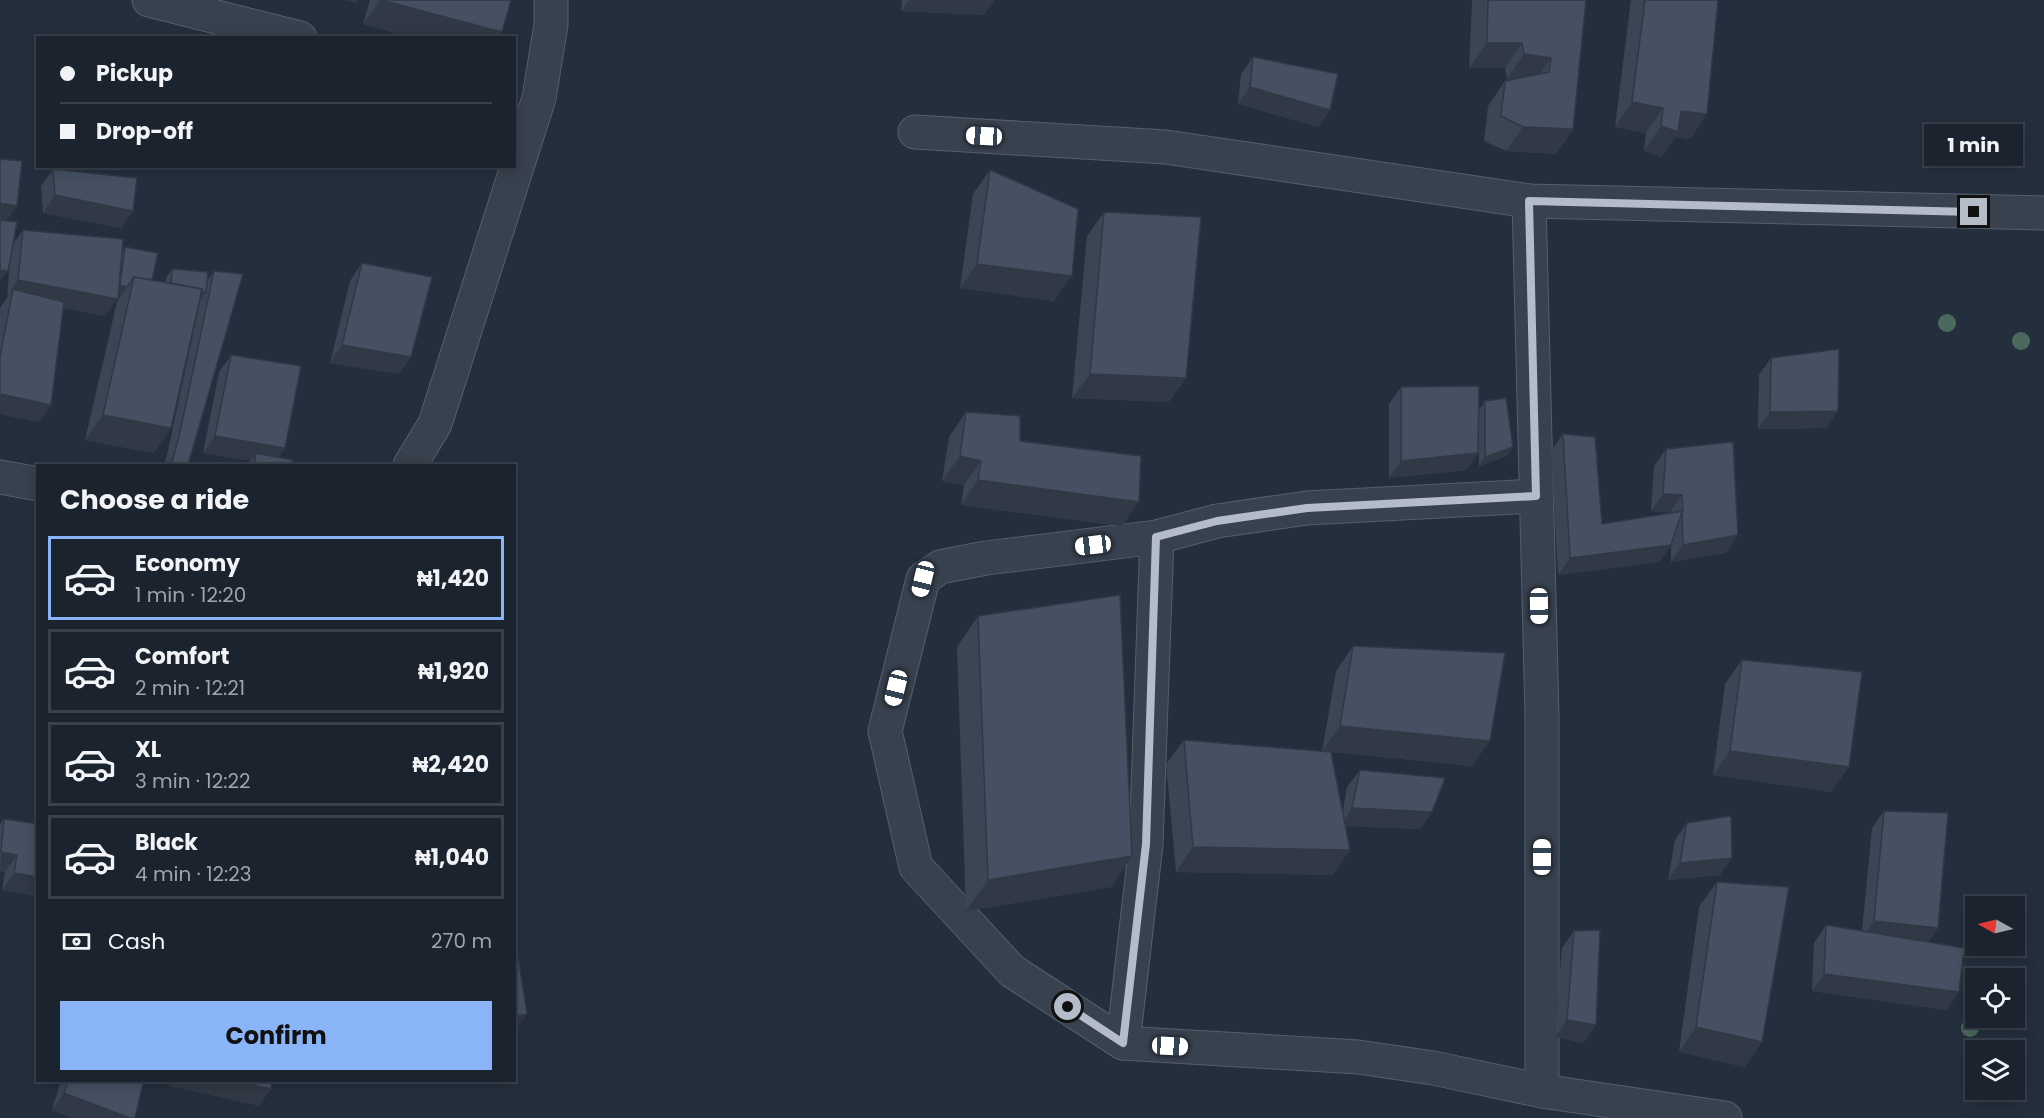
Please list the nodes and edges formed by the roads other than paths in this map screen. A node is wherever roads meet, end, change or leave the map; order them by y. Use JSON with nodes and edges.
{"nodes":[{"id":1,"x":149,"y":0,"type":"edge"},
{"id":2,"x":551,"y":0,"type":"edge"},
{"id":3,"x":292,"y":36,"type":"edge"},
{"id":4,"x":526,"y":95,"type":"edge"},
{"id":5,"x":516,"y":131,"type":"edge"},
{"id":6,"x":915,"y":132,"type":"dead end"},
{"id":7,"x":506,"y":168,"type":"edge"},
{"id":8,"x":1529,"y":201,"type":"junction"},
{"id":9,"x":2044,"y":213,"type":"edge"},
{"id":10,"x":411,"y":464,"type":"edge"},
{"id":11,"x":0,"y":477,"type":"edge"},
{"id":12,"x":36,"y":484,"type":"edge"},
{"id":13,"x":1536,"y":496,"type":"junction"},
{"id":14,"x":1156,"y":537,"type":"junction"},
{"id":15,"x":1123,"y":1043,"type":"junction"},
{"id":16,"x":1542,"y":1091,"type":"junction"},
{"id":17,"x":1725,"y":1118,"type":"edge"}],
"edges":[{"from":1,"to":3,"type":"street"},
{"from":2,"to":4,"type":"street"},
{"from":4,"to":5,"type":"street"},
{"from":6,"to":8,"type":"street"},
{"from":7,"to":10,"type":"street"},
{"from":8,"to":9,"type":"street"},
{"from":8,"to":13,"type":"street"},
{"from":11,"to":12,"type":"street"},
{"from":13,"to":14,"type":"street"},
{"from":13,"to":16,"type":"street"},
{"from":14,"to":15,"type":"street"},
{"from":14,"to":15,"type":"street"},
{"from":15,"to":16,"type":"street"},
{"from":16,"to":17,"type":"street"}]}
